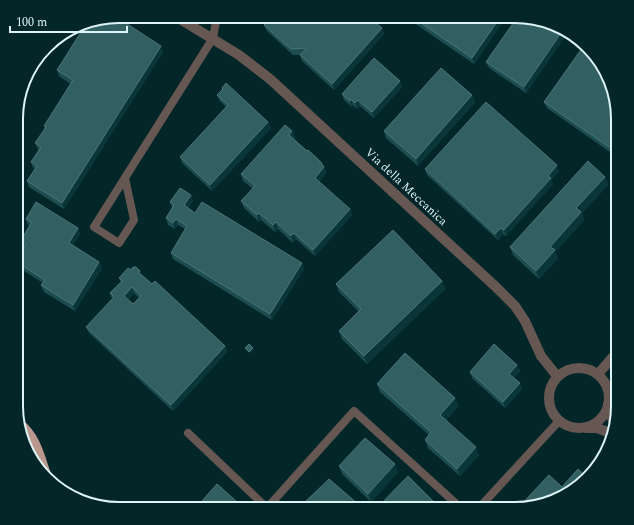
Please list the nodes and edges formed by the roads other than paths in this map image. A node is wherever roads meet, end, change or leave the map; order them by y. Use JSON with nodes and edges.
{"nodes":[{"id":1,"x":187,"y":23,"type":"edge"},
{"id":2,"x":216,"y":23,"type":"edge"},
{"id":3,"x":212,"y":38,"type":"junction"},
{"id":4,"x":125,"y":178,"type":"junction"},
{"id":5,"x":611,"y":359,"type":"edge"},
{"id":6,"x":598,"y":374,"type":"junction"},
{"id":7,"x":557,"y":376,"type":"junction"},
{"id":8,"x":611,"y":397,"type":"edge"},
{"id":9,"x":611,"y":401,"type":"edge"},
{"id":10,"x":559,"y":421,"type":"junction"},
{"id":11,"x":586,"y":428,"type":"junction"},
{"id":12,"x":26,"y":430,"type":"edge"},
{"id":13,"x":608,"y":432,"type":"edge"},
{"id":14,"x":188,"y":433,"type":"dead end"},
{"id":15,"x":41,"y":463,"type":"edge"},
{"id":16,"x":262,"y":502,"type":"edge"},
{"id":17,"x":273,"y":502,"type":"edge"},
{"id":18,"x":454,"y":502,"type":"edge"},
{"id":19,"x":484,"y":502,"type":"edge"}],
"edges":[{"from":1,"to":3,"type":"street","name":"Via della Meccanica"},
{"from":2,"to":3,"type":"street"},
{"from":3,"to":4,"type":"street"},
{"from":3,"to":7,"type":"street","name":"Via della Meccanica"},
{"from":4,"to":4,"type":"street"},
{"from":5,"to":6,"type":"street"},
{"from":6,"to":7,"type":"street"},
{"from":6,"to":8,"type":"street"},
{"from":7,"to":10,"type":"street"},
{"from":9,"to":11,"type":"street"},
{"from":10,"to":11,"type":"street"},
{"from":10,"to":19,"type":"street"},
{"from":11,"to":13,"type":"street"},
{"from":12,"to":15,"type":"highway"},
{"from":14,"to":16,"type":"street"},
{"from":17,"to":18,"type":"street"}]}
